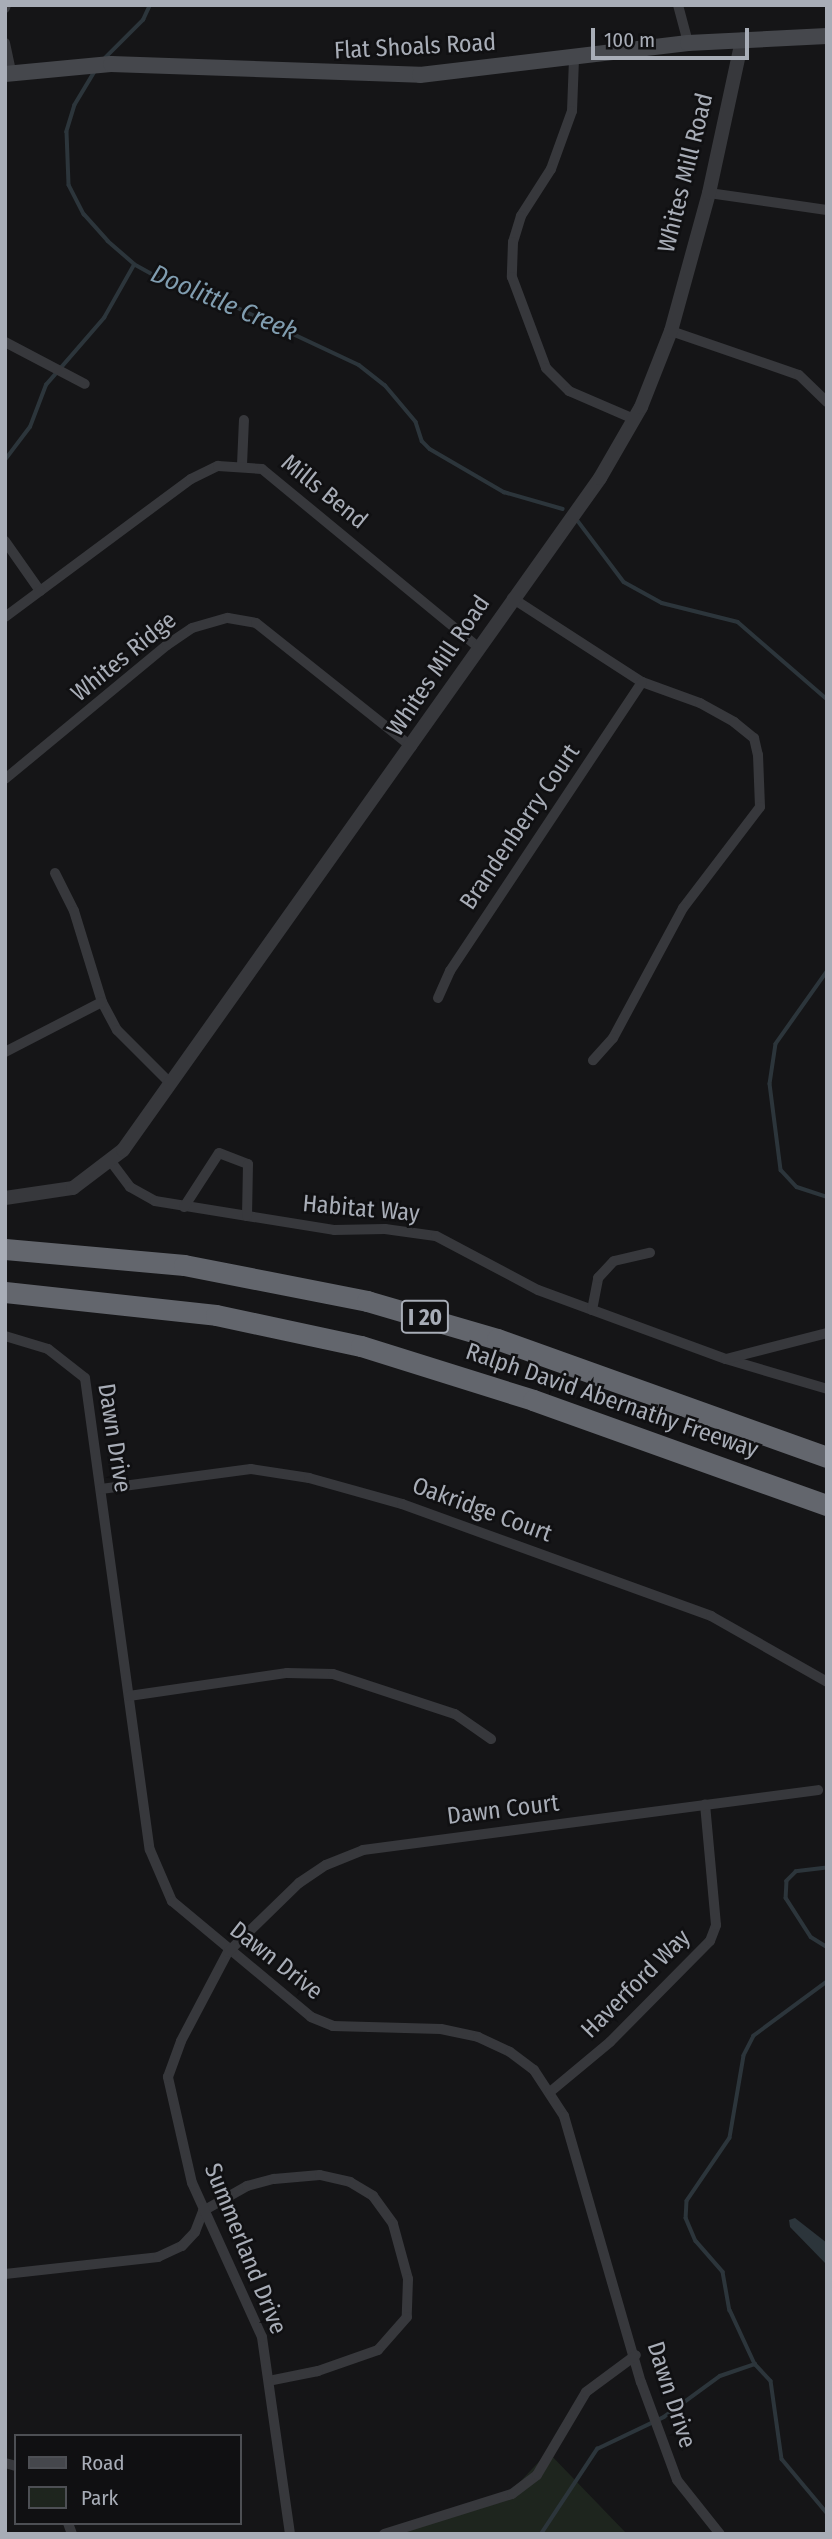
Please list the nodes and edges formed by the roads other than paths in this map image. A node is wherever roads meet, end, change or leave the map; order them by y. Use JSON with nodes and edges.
{"nodes":[{"id":1,"x":678,"y":5,"type":"edge"},
{"id":2,"x":827,"y":36,"type":"edge"},
{"id":3,"x":741,"y":40,"type":"junction"},
{"id":4,"x":5,"y":43,"type":"edge"},
{"id":5,"x":688,"y":43,"type":"junction"},
{"id":6,"x":574,"y":59,"type":"junction"},
{"id":7,"x":8,"y":73,"type":"edge"},
{"id":8,"x":709,"y":193,"type":"junction"},
{"id":9,"x":827,"y":211,"type":"edge"},
{"id":10,"x":671,"y":331,"type":"junction"},
{"id":11,"x":5,"y":342,"type":"edge"},
{"id":12,"x":85,"y":384,"type":"dead end"},
{"id":13,"x":827,"y":402,"type":"edge"},
{"id":14,"x":634,"y":419,"type":"junction"},
{"id":15,"x":244,"y":420,"type":"dead end"},
{"id":16,"x":242,"y":465,"type":"junction"},
{"id":17,"x":5,"y":541,"type":"edge"},
{"id":18,"x":40,"y":591,"type":"junction"},
{"id":19,"x":512,"y":598,"type":"junction"},
{"id":20,"x":5,"y":617,"type":"edge"},
{"id":21,"x":479,"y":648,"type":"junction"},
{"id":22,"x":642,"y":682,"type":"junction"},
{"id":23,"x":412,"y":747,"type":"junction"},
{"id":24,"x":5,"y":779,"type":"edge"},
{"id":25,"x":55,"y":873,"type":"dead end"},
{"id":26,"x":438,"y":998,"type":"dead end"},
{"id":27,"x":102,"y":1002,"type":"junction"},
{"id":28,"x":5,"y":1052,"type":"edge"},
{"id":29,"x":593,"y":1059,"type":"dead end"},
{"id":30,"x":170,"y":1083,"type":"junction"},
{"id":31,"x":111,"y":1163,"type":"junction"},
{"id":32,"x":5,"y":1198,"type":"edge"},
{"id":33,"x":184,"y":1208,"type":"junction"},
{"id":34,"x":247,"y":1216,"type":"junction"},
{"id":35,"x":5,"y":1249,"type":"edge"},
{"id":36,"x":650,"y":1254,"type":"dead end"},
{"id":37,"x":5,"y":1292,"type":"edge"},
{"id":38,"x":592,"y":1310,"type":"junction"},
{"id":39,"x":827,"y":1333,"type":"edge"},
{"id":40,"x":5,"y":1336,"type":"edge"},
{"id":41,"x":726,"y":1359,"type":"junction"},
{"id":42,"x":827,"y":1389,"type":"edge"},
{"id":43,"x":827,"y":1457,"type":"edge"},
{"id":44,"x":101,"y":1489,"type":"junction"},
{"id":45,"x":827,"y":1505,"type":"edge"},
{"id":46,"x":827,"y":1682,"type":"edge"},
{"id":47,"x":130,"y":1696,"type":"junction"},
{"id":48,"x":491,"y":1739,"type":"dead end"},
{"id":49,"x":818,"y":1790,"type":"dead end"},
{"id":50,"x":705,"y":1805,"type":"junction"},
{"id":51,"x":228,"y":1952,"type":"junction"},
{"id":52,"x":550,"y":2092,"type":"junction"},
{"id":53,"x":203,"y":2211,"type":"junction"},
{"id":54,"x":5,"y":2274,"type":"edge"},
{"id":55,"x":636,"y":2355,"type":"junction"},
{"id":56,"x":269,"y":2381,"type":"junction"},
{"id":57,"x":290,"y":2534,"type":"edge"},
{"id":58,"x":384,"y":2534,"type":"edge"},
{"id":59,"x":720,"y":2534,"type":"edge"}],
"edges":[{"from":1,"to":5,"type":"street"},
{"from":2,"to":3,"type":"main road","name":"Flat Shoals Road"},
{"from":3,"to":5,"type":"main road","name":"Flat Shoals Road"},
{"from":3,"to":8,"type":"street","name":"Whites Mill Road"},
{"from":4,"to":7,"type":"street"},
{"from":5,"to":6,"type":"main road","name":"Flat Shoals Road"},
{"from":6,"to":7,"type":"main road","name":"Flat Shoals Road"},
{"from":6,"to":14,"type":"street"},
{"from":8,"to":9,"type":"street"},
{"from":8,"to":10,"type":"street","name":"Whites Mill Road"},
{"from":10,"to":13,"type":"street"},
{"from":10,"to":14,"type":"street","name":"Whites Mill Road"},
{"from":11,"to":12,"type":"street"},
{"from":14,"to":19,"type":"street","name":"Whites Mill Road"},
{"from":15,"to":16,"type":"street"},
{"from":16,"to":18,"type":"street","name":"Mills Bend"},
{"from":16,"to":21,"type":"street","name":"Mills Bend"},
{"from":17,"to":18,"type":"street"},
{"from":18,"to":20,"type":"street"},
{"from":19,"to":21,"type":"street","name":"Whites Mill Road"},
{"from":19,"to":22,"type":"street"},
{"from":21,"to":23,"type":"street","name":"Whites Mill Road"},
{"from":22,"to":26,"type":"street","name":"Brandenberry Court"},
{"from":22,"to":29,"type":"street"},
{"from":23,"to":24,"type":"street","name":"Whites Ridge"},
{"from":23,"to":30,"type":"street","name":"Whites Mill Road"},
{"from":25,"to":27,"type":"street"},
{"from":27,"to":28,"type":"street"},
{"from":27,"to":30,"type":"street"},
{"from":30,"to":31,"type":"street","name":"Whites Mill Road"},
{"from":31,"to":32,"type":"street","name":"Whites Mill Road"},
{"from":31,"to":33,"type":"street","name":"Habitat Way"},
{"from":33,"to":34,"type":"street","name":"Habitat Way"},
{"from":33,"to":34,"type":"street"},
{"from":34,"to":38,"type":"street","name":"Habitat Way"},
{"from":35,"to":43,"type":"highway","name":"Ralph David Abernathy Freeway","number":"I 20"},
{"from":36,"to":38,"type":"street"},
{"from":37,"to":45,"type":"highway","name":"Ralph David Abernathy Freeway","number":"I 20"},
{"from":38,"to":41,"type":"street","name":"Habitat Way"},
{"from":39,"to":41,"type":"street"},
{"from":40,"to":44,"type":"street","name":"Dawn Drive"},
{"from":41,"to":42,"type":"street","name":"Habitat Way"},
{"from":44,"to":46,"type":"street","name":"Oakridge Court"},
{"from":44,"to":47,"type":"street","name":"Dawn Drive"},
{"from":47,"to":48,"type":"street"},
{"from":47,"to":51,"type":"street","name":"Dawn Drive"},
{"from":49,"to":50,"type":"street","name":"Dawn Court"},
{"from":50,"to":51,"type":"street","name":"Dawn Court"},
{"from":50,"to":52,"type":"street","name":"Haverford Way"},
{"from":51,"to":52,"type":"street","name":"Dawn Drive"},
{"from":51,"to":53,"type":"street","name":"Summerland Drive"},
{"from":52,"to":55,"type":"street","name":"Dawn Drive"},
{"from":53,"to":54,"type":"street"},
{"from":53,"to":56,"type":"street","name":"Summerland Drive"},
{"from":53,"to":56,"type":"street"},
{"from":55,"to":58,"type":"street"},
{"from":55,"to":59,"type":"street","name":"Dawn Drive"},
{"from":56,"to":57,"type":"street","name":"Summerland Drive"}]}
